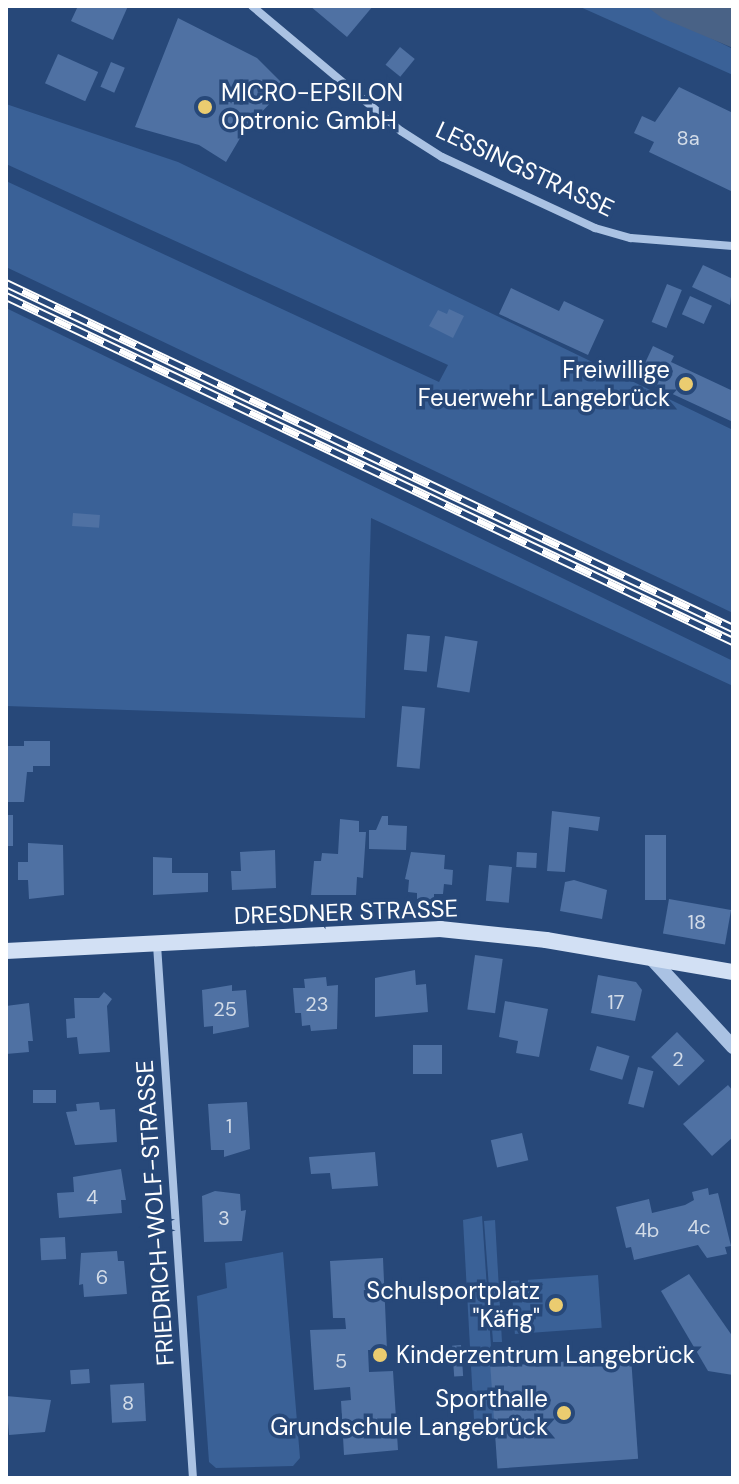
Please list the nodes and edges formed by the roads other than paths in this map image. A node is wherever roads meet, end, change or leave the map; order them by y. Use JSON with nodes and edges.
{"nodes":[{"id":1,"x":252,"y":6,"type":"edge"},
{"id":2,"x":733,"y":246,"type":"edge"},
{"id":3,"x":157,"y":945,"type":"junction"},
{"id":4,"x":6,"y":951,"type":"edge"},
{"id":5,"x":651,"y":958,"type":"junction"},
{"id":6,"x":733,"y":972,"type":"edge"},
{"id":7,"x":733,"y":1047,"type":"edge"},
{"id":8,"x":193,"y":1478,"type":"edge"}],
"edges":[{"from":1,"to":2,"type":"street","name":"LESSINGSTRASSE"},
{"from":3,"to":4,"type":"main road","name":"DRESDNER STRASSE"},
{"from":3,"to":5,"type":"main road","name":"DRESDNER STRASSE"},
{"from":3,"to":8,"type":"street","name":"FRIEDRICH-WOLF-STRASSE"},
{"from":5,"to":6,"type":"main road","name":"DRESDNER STRASSE"},
{"from":5,"to":7,"type":"street"}]}
